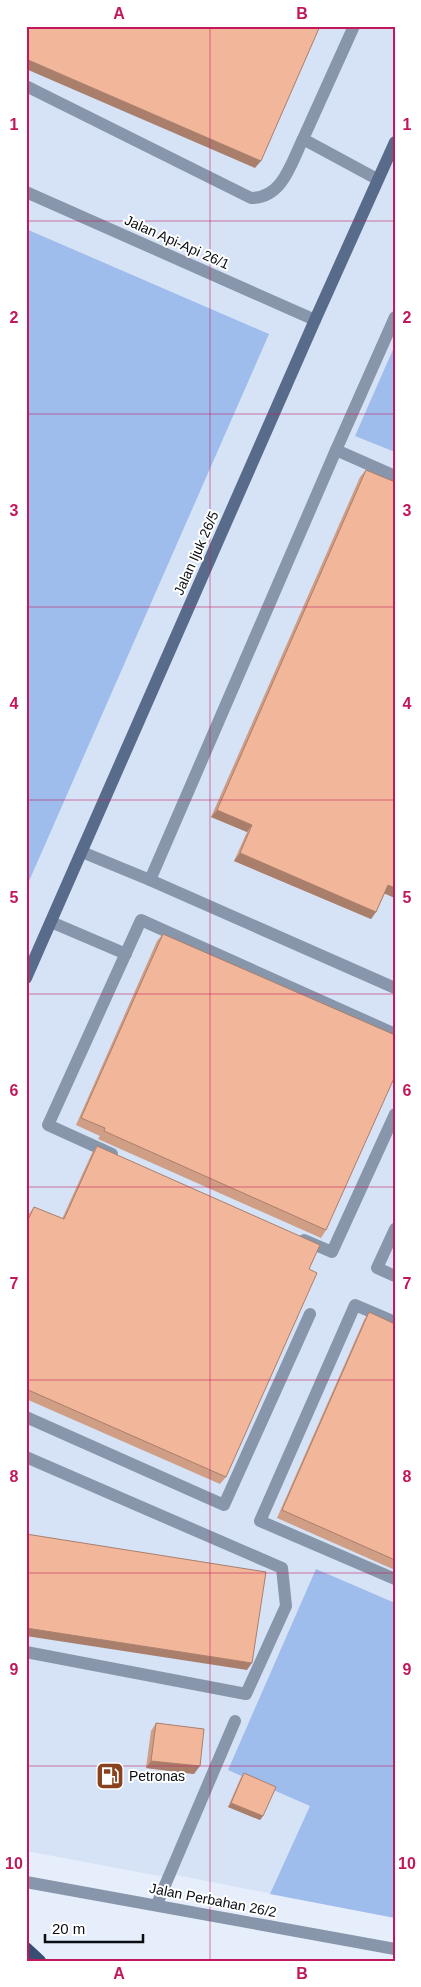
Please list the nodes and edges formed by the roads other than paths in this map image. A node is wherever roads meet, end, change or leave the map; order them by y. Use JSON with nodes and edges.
{"nodes":[{"id":1,"x":354,"y":26,"type":"edge"},
{"id":2,"x":26,"y":86,"type":"edge"},
{"id":3,"x":303,"y":139,"type":"junction"},
{"id":4,"x":393,"y":150,"type":"edge"},
{"id":5,"x":378,"y":179,"type":"junction"},
{"id":6,"x":26,"y":192,"type":"edge"},
{"id":7,"x":395,"y":317,"type":"edge"},
{"id":8,"x":315,"y":320,"type":"junction"},
{"id":9,"x":336,"y":450,"type":"junction"},
{"id":10,"x":395,"y":476,"type":"edge"},
{"id":11,"x":82,"y":852,"type":"junction"},
{"id":12,"x":150,"y":880,"type":"junction"},
{"id":13,"x":51,"y":922,"type":"junction"},
{"id":14,"x":126,"y":954,"type":"junction"},
{"id":15,"x":26,"y":978,"type":"edge"},
{"id":16,"x":395,"y":988,"type":"edge"},
{"id":17,"x":395,"y":1034,"type":"edge"},
{"id":18,"x":395,"y":1114,"type":"edge"},
{"id":19,"x":128,"y":1161,"type":"edge"},
{"id":20,"x":395,"y":1229,"type":"edge"},
{"id":21,"x":297,"y":1236,"type":"edge"},
{"id":22,"x":395,"y":1276,"type":"edge"},
{"id":23,"x":310,"y":1314,"type":"dead end"},
{"id":24,"x":395,"y":1322,"type":"edge"},
{"id":25,"x":26,"y":1417,"type":"edge"},
{"id":26,"x":26,"y":1457,"type":"edge"},
{"id":27,"x":395,"y":1579,"type":"edge"},
{"id":28,"x":26,"y":1652,"type":"edge"},
{"id":29,"x":235,"y":1722,"type":"dead end"},
{"id":30,"x":26,"y":1882,"type":"edge"},
{"id":31,"x":157,"y":1904,"type":"junction"},
{"id":32,"x":26,"y":1948,"type":"edge"},
{"id":33,"x":395,"y":1949,"type":"edge"},
{"id":34,"x":40,"y":1961,"type":"edge"}],
"edges":[{"from":1,"to":3,"type":"street"},
{"from":2,"to":3,"type":"street"},
{"from":3,"to":5,"type":"street"},
{"from":4,"to":5,"type":"street","name":"Jalan Ijuk 26/5"},
{"from":5,"to":8,"type":"street","name":"Jalan Ijuk 26/5"},
{"from":6,"to":8,"type":"street","name":"Jalan Api-Api 26/1"},
{"from":7,"to":9,"type":"street"},
{"from":8,"to":11,"type":"street","name":"Jalan Ijuk 26/5"},
{"from":9,"to":10,"type":"street"},
{"from":9,"to":12,"type":"street"},
{"from":11,"to":12,"type":"street"},
{"from":11,"to":13,"type":"street","name":"Jalan Ijuk 26/5"},
{"from":12,"to":16,"type":"street"},
{"from":13,"to":14,"type":"street"},
{"from":13,"to":15,"type":"street","name":"Jalan Ijuk 26/5"},
{"from":14,"to":17,"type":"street"},
{"from":14,"to":19,"type":"street"},
{"from":18,"to":21,"type":"street"},
{"from":20,"to":22,"type":"street"},
{"from":23,"to":25,"type":"street"},
{"from":24,"to":27,"type":"street"},
{"from":26,"to":28,"type":"street"},
{"from":29,"to":31,"type":"street"},
{"from":30,"to":31,"type":"street","name":"Jalan Perbahan 26/2"},
{"from":31,"to":33,"type":"street","name":"Jalan Perbahan 26/2"},
{"from":32,"to":34,"type":"main road"}]}
